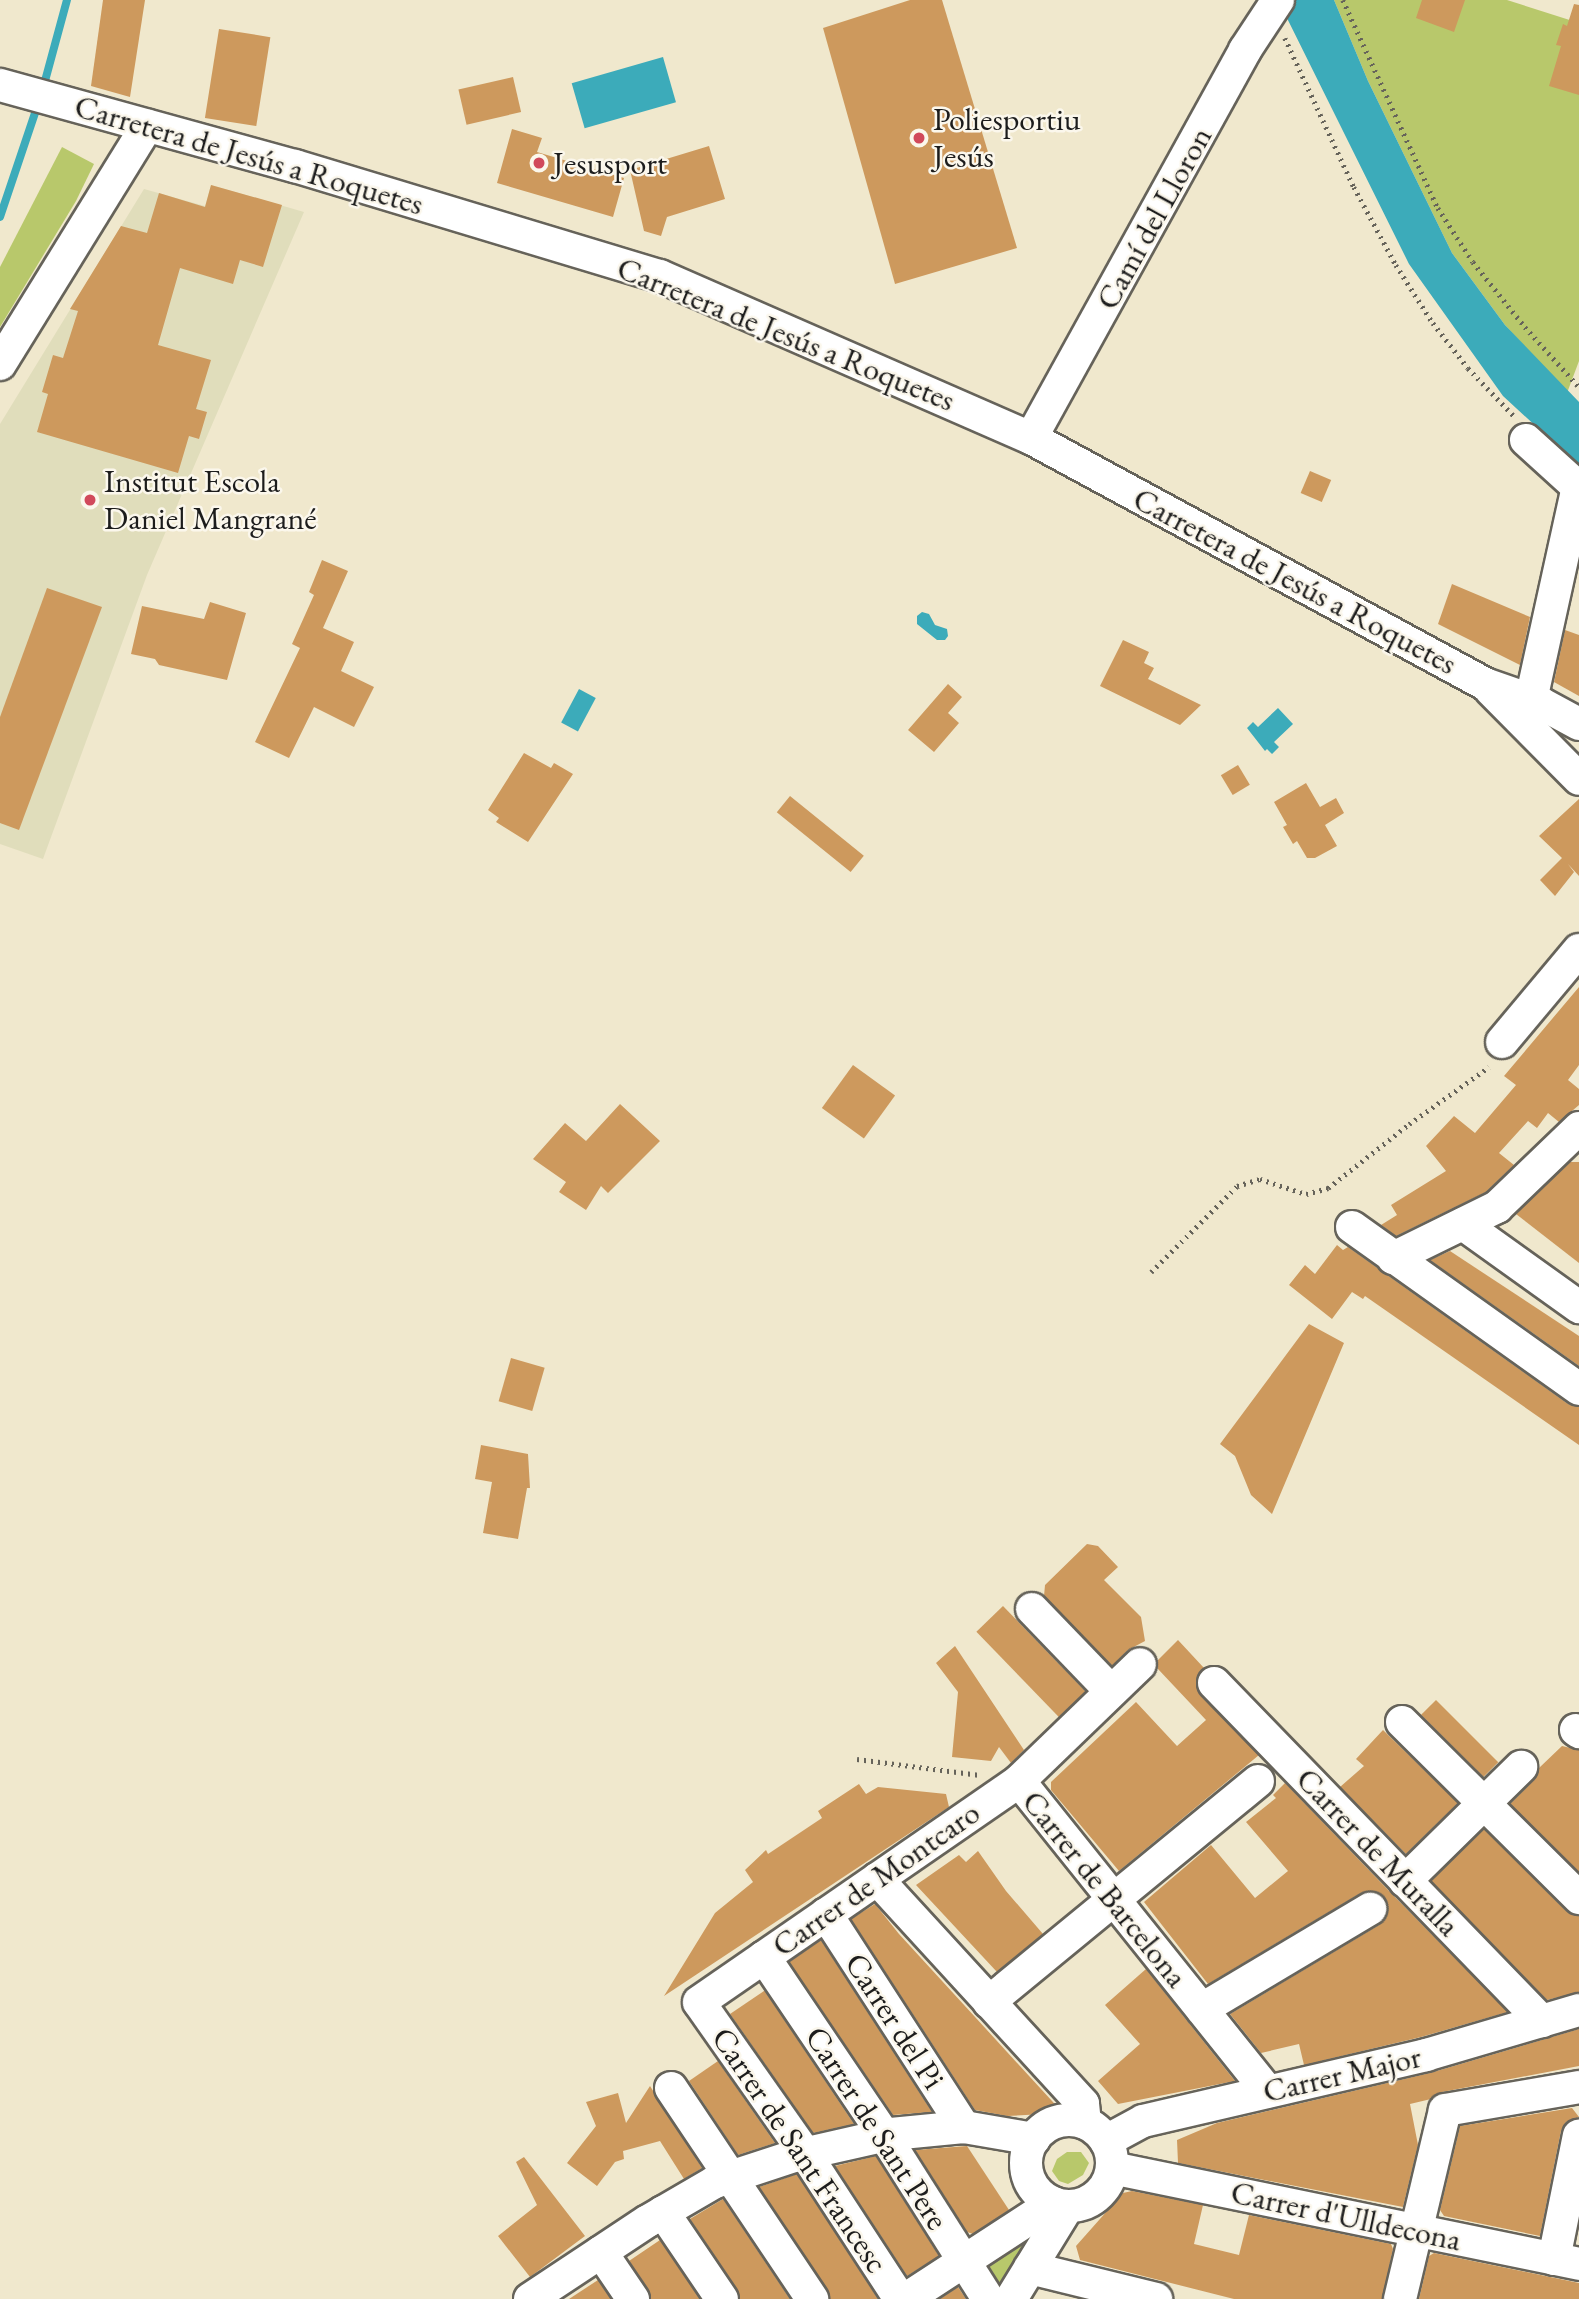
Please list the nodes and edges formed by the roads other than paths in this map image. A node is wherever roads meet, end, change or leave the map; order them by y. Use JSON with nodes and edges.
{"nodes":[{"id":1,"x":1275,"y":5,"type":"edge"},
{"id":2,"x":3,"y":86,"type":"edge"},
{"id":3,"x":147,"y":126,"type":"junction"},
{"id":4,"x":0,"y":364,"type":"edge"},
{"id":5,"x":1522,"y":430,"type":"road end"},
{"id":6,"x":1031,"y":438,"type":"junction"},
{"id":7,"x":1578,"y":487,"type":"edge"},
{"id":8,"x":1485,"y":684,"type":"junction"},
{"id":9,"x":1531,"y":700,"type":"junction"},
{"id":10,"x":1579,"y":724,"type":"edge"},
{"id":11,"x":1579,"y":779,"type":"edge"},
{"id":12,"x":1579,"y":950,"type":"edge"},
{"id":13,"x":1502,"y":1042,"type":"road end"},
{"id":14,"x":1575,"y":1139,"type":"edge"},
{"id":15,"x":1463,"y":1224,"type":"junction"},
{"id":16,"x":1352,"y":1227,"type":"dead end"},
{"id":17,"x":1393,"y":1258,"type":"junction"},
{"id":18,"x":1579,"y":1307,"type":"edge"},
{"id":19,"x":1579,"y":1389,"type":"edge"},
{"id":20,"x":1032,"y":1609,"type":"dead end"},
{"id":21,"x":1140,"y":1664,"type":"dead end"},
{"id":22,"x":1214,"y":1683,"type":"dead end"},
{"id":23,"x":1111,"y":1691,"type":"junction"},
{"id":24,"x":1402,"y":1722,"type":"dead end"},
{"id":25,"x":1521,"y":1767,"type":"dead end"},
{"id":26,"x":1019,"y":1781,"type":"junction"},
{"id":27,"x":1258,"y":1782,"type":"dead end"},
{"id":28,"x":1486,"y":1804,"type":"junction"},
{"id":29,"x":877,"y":1879,"type":"junction"},
{"id":30,"x":1405,"y":1881,"type":"junction"},
{"id":31,"x":1579,"y":1898,"type":"edge"},
{"id":32,"x":1114,"y":1899,"type":"junction"},
{"id":33,"x":1370,"y":1909,"type":"dead end"},
{"id":34,"x":826,"y":1914,"type":"junction"},
{"id":35,"x":764,"y":1957,"type":"junction"},
{"id":36,"x":699,"y":2002,"type":"joint"},
{"id":37,"x":989,"y":2002,"type":"junction"},
{"id":38,"x":1202,"y":2010,"type":"junction"},
{"id":39,"x":1579,"y":2010,"type":"edge"},
{"id":40,"x":1542,"y":2021,"type":"junction"},
{"id":41,"x":1579,"y":2087,"type":"edge"},
{"id":42,"x":671,"y":2088,"type":"dead end"},
{"id":43,"x":1268,"y":2092,"type":"junction"},
{"id":44,"x":964,"y":2127,"type":"junction"},
{"id":45,"x":884,"y":2135,"type":"junction"},
{"id":46,"x":1579,"y":2135,"type":"edge"},
{"id":47,"x":1034,"y":2139,"type":"junction"},
{"id":48,"x":1101,"y":2144,"type":"junction"},
{"id":49,"x":805,"y":2153,"type":"junction"},
{"id":50,"x":730,"y":2177,"type":"junction"},
{"id":51,"x":1061,"y":2204,"type":"junction"},
{"id":52,"x":663,"y":2212,"type":"junction"},
{"id":53,"x":1418,"y":2231,"type":"junction"},
{"id":54,"x":601,"y":2252,"type":"junction"},
{"id":55,"x":963,"y":2261,"type":"junction"},
{"id":56,"x":1566,"y":2262,"type":"edge"},
{"id":57,"x":1030,"y":2268,"type":"junction"},
{"id":58,"x":538,"y":2297,"type":"edge"},
{"id":59,"x":634,"y":2299,"type":"edge"},
{"id":60,"x":722,"y":2299,"type":"edge"},
{"id":61,"x":812,"y":2299,"type":"edge"},
{"id":62,"x":900,"y":2299,"type":"edge"},
{"id":63,"x":906,"y":2299,"type":"edge"},
{"id":64,"x":988,"y":2299,"type":"edge"},
{"id":65,"x":1011,"y":2299,"type":"edge"},
{"id":66,"x":1156,"y":2299,"type":"edge"},
{"id":67,"x":1400,"y":2299,"type":"edge"}],
"edges":[{"from":1,"to":6,"type":"street","name":"Camí del Lloron"},
{"from":2,"to":3,"type":"street","name":"Carretera de Jesús a Roquetes"},
{"from":3,"to":4,"type":"street"},
{"from":3,"to":6,"type":"street","name":"Carretera de Jesús a Roquetes"},
{"from":5,"to":7,"type":"street"},
{"from":6,"to":8,"type":"street","name":"Carretera de Jesús a Roquetes"},
{"from":7,"to":9,"type":"street"},
{"from":8,"to":9,"type":"street"},
{"from":8,"to":11,"type":"street"},
{"from":9,"to":10,"type":"street"},
{"from":12,"to":13,"type":"street"},
{"from":14,"to":15,"type":"street"},
{"from":15,"to":17,"type":"street"},
{"from":15,"to":18,"type":"street"},
{"from":16,"to":17,"type":"street"},
{"from":17,"to":19,"type":"street"},
{"from":20,"to":23,"type":"street"},
{"from":21,"to":23,"type":"street","name":"Carrer de Montcaro"},
{"from":22,"to":30,"type":"street","name":"Carrer de Muralla"},
{"from":23,"to":26,"type":"street","name":"Carrer de Montcaro"},
{"from":24,"to":28,"type":"street"},
{"from":25,"to":28,"type":"street"},
{"from":26,"to":29,"type":"street","name":"Carrer de Montcaro"},
{"from":26,"to":32,"type":"street","name":"Carrer de Barcelona"},
{"from":27,"to":32,"type":"street"},
{"from":28,"to":30,"type":"street"},
{"from":28,"to":31,"type":"street"},
{"from":29,"to":34,"type":"street","name":"Carrer de Montcaro"},
{"from":29,"to":37,"type":"street"},
{"from":30,"to":40,"type":"street","name":"Carrer de Muralla"},
{"from":32,"to":37,"type":"street"},
{"from":32,"to":38,"type":"street","name":"Carrer de Barcelona"},
{"from":33,"to":38,"type":"street"},
{"from":34,"to":35,"type":"street","name":"Carrer de Montcaro"},
{"from":34,"to":44,"type":"street","name":"Carrer del Pi"},
{"from":35,"to":36,"type":"street","name":"Carrer de Montcaro"},
{"from":35,"to":45,"type":"street","name":"Carrer de Sant Pere"},
{"from":36,"to":49,"type":"street","name":"Carrer de Sant Francesc"},
{"from":37,"to":48,"type":"street"},
{"from":38,"to":43,"type":"street","name":"Carrer de Barcelona"},
{"from":39,"to":40,"type":"street","name":"Carrer Major"},
{"from":40,"to":43,"type":"street","name":"Carrer Major"},
{"from":41,"to":53,"type":"street"},
{"from":42,"to":50,"type":"street"},
{"from":43,"to":48,"type":"street","name":"Carrer Major"},
{"from":44,"to":45,"type":"street"},
{"from":44,"to":47,"type":"street"},
{"from":45,"to":49,"type":"street"},
{"from":45,"to":55,"type":"street","name":"Carrer de Sant Pere"},
{"from":46,"to":56,"type":"street"},
{"from":47,"to":48,"type":"street"},
{"from":47,"to":51,"type":"street"},
{"from":48,"to":51,"type":"street"},
{"from":48,"to":53,"type":"street","name":"Carrer d'Ulldecona"},
{"from":49,"to":50,"type":"street"},
{"from":49,"to":62,"type":"street","name":"Carrer de Sant Francesc"},
{"from":50,"to":52,"type":"street"},
{"from":50,"to":61,"type":"street"},
{"from":51,"to":55,"type":"street"},
{"from":51,"to":57,"type":"street"},
{"from":52,"to":54,"type":"street"},
{"from":52,"to":60,"type":"street"},
{"from":53,"to":56,"type":"street","name":"Carrer d'Ulldecona"},
{"from":53,"to":67,"type":"street"},
{"from":54,"to":58,"type":"street"},
{"from":54,"to":59,"type":"street"},
{"from":55,"to":63,"type":"street"},
{"from":55,"to":64,"type":"street","name":"Carrer de Sant Pere"},
{"from":57,"to":65,"type":"street"},
{"from":57,"to":66,"type":"street"}]}
